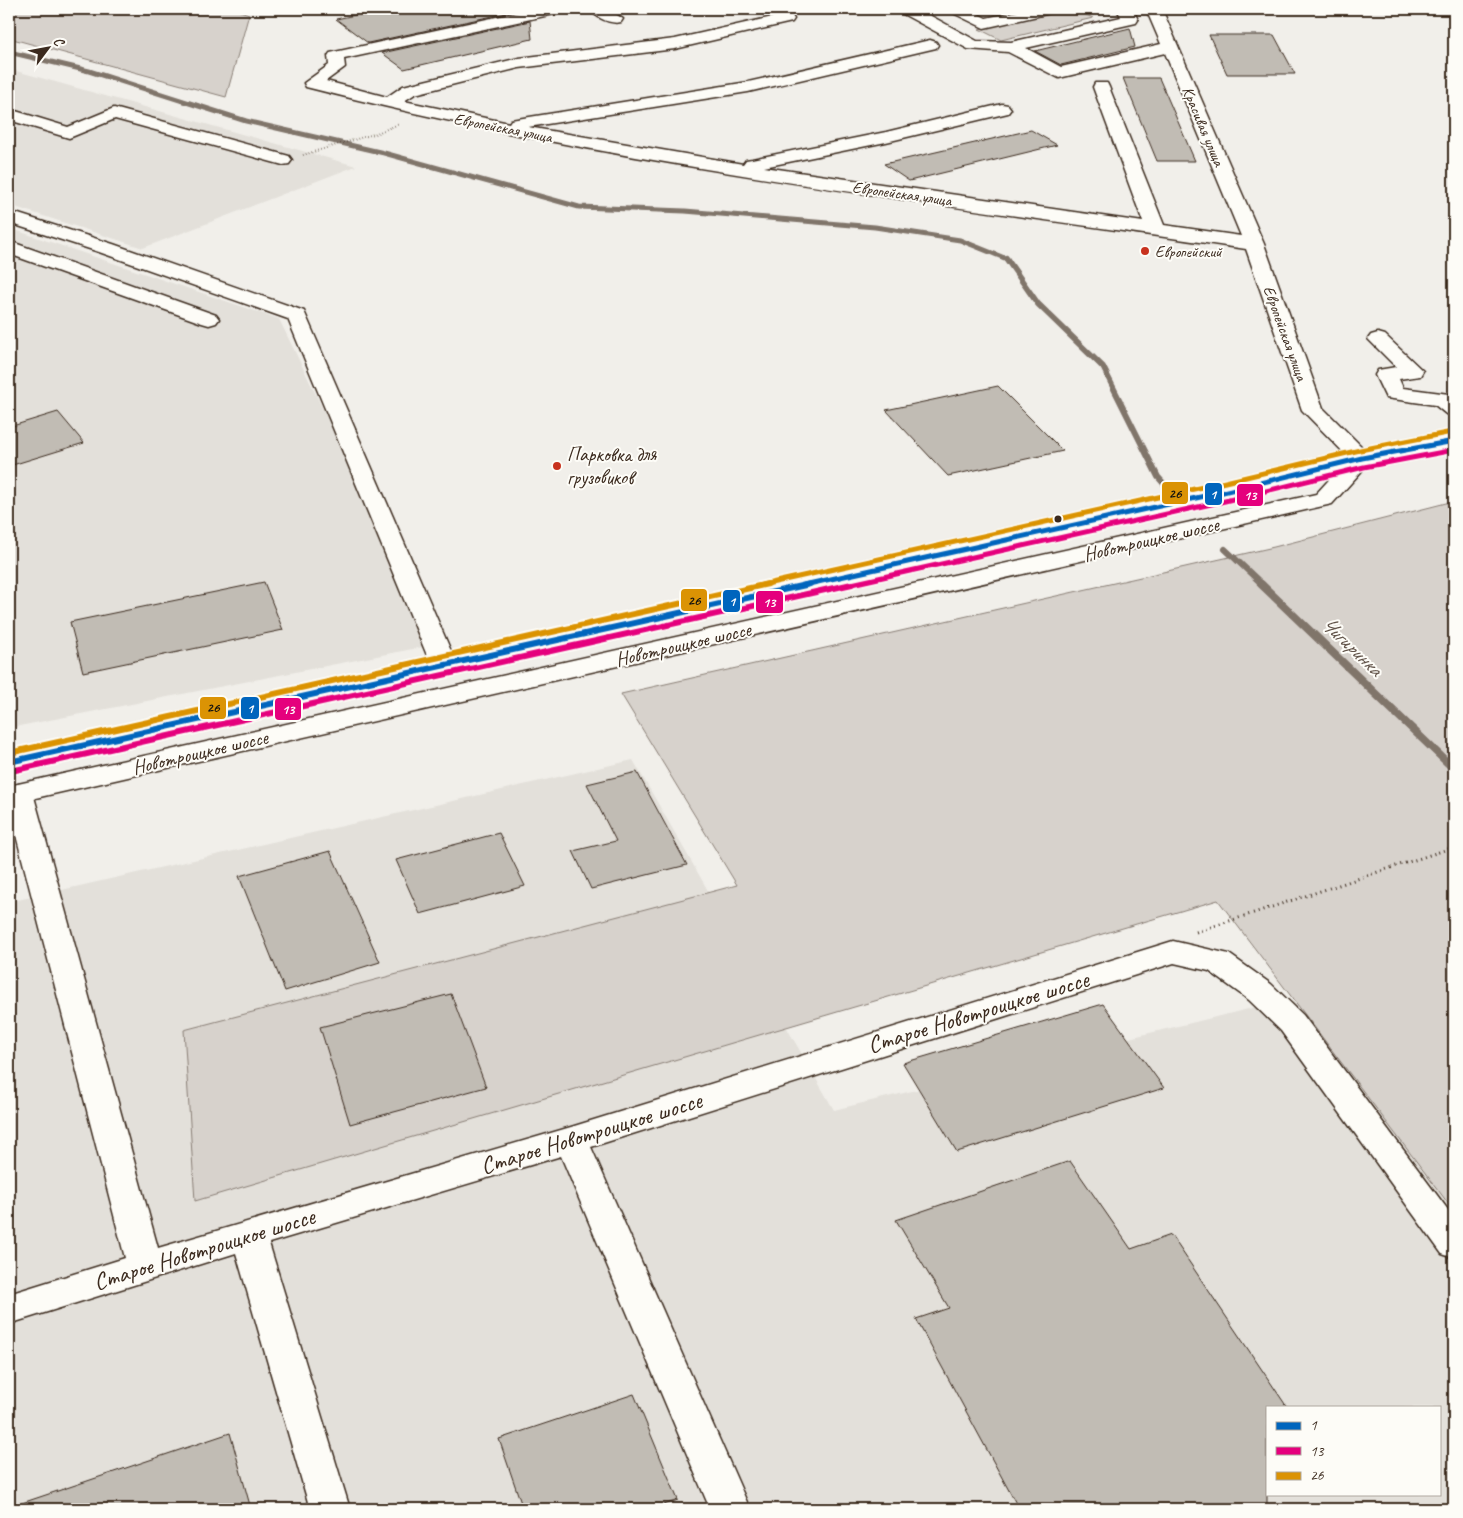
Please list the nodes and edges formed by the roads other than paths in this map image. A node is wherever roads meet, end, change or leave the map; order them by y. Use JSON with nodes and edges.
{"nodes":[{"id":1,"x":554,"y":9,"type":"edge"},
{"id":2,"x":597,"y":9,"type":"edge"},
{"id":3,"x":913,"y":9,"type":"edge"},
{"id":4,"x":958,"y":9,"type":"edge"},
{"id":5,"x":1049,"y":9,"type":"edge"},
{"id":6,"x":1125,"y":9,"type":"edge"},
{"id":7,"x":1154,"y":9,"type":"edge"},
{"id":8,"x":614,"y":19,"type":"dead end"},
{"id":9,"x":786,"y":19,"type":"dead end"},
{"id":10,"x":930,"y":46,"type":"dead end"},
{"id":11,"x":1010,"y":47,"type":"junction"},
{"id":12,"x":1170,"y":47,"type":"junction"},
{"id":13,"x":1101,"y":87,"type":"dead end"},
{"id":14,"x":389,"y":103,"type":"junction"},
{"id":15,"x":1002,"y":109,"type":"dead end"},
{"id":16,"x":9,"y":114,"type":"edge"},
{"id":17,"x":496,"y":127,"type":"junction"},
{"id":18,"x":283,"y":160,"type":"road end"},
{"id":19,"x":731,"y":168,"type":"junction"},
{"id":20,"x":9,"y":217,"type":"edge"},
{"id":21,"x":1156,"y":230,"type":"junction"},
{"id":22,"x":1254,"y":244,"type":"junction"},
{"id":23,"x":9,"y":247,"type":"edge"},
{"id":24,"x":209,"y":319,"type":"dead end"},
{"id":25,"x":1378,"y":339,"type":"dead end"},
{"id":26,"x":1454,"y":409,"type":"edge"},
{"id":27,"x":1454,"y":441,"type":"edge"},
{"id":28,"x":1362,"y":458,"type":"junction"},
{"id":29,"x":444,"y":665,"type":"junction"},
{"id":30,"x":9,"y":762,"type":"edge"},
{"id":31,"x":14,"y":794,"type":"edge"},
{"id":32,"x":571,"y":1140,"type":"junction"},
{"id":33,"x":249,"y":1236,"type":"junction"},
{"id":34,"x":1454,"y":1244,"type":"edge"},
{"id":35,"x":145,"y":1266,"type":"junction"},
{"id":36,"x":9,"y":1309,"type":"edge"},
{"id":37,"x":330,"y":1509,"type":"edge"},
{"id":38,"x":730,"y":1509,"type":"edge"}],
"edges":[{"from":1,"to":14,"type":"street","name":"Европейская улица"},
{"from":2,"to":8,"type":"street"},
{"from":3,"to":11,"type":"street"},
{"from":4,"to":5,"type":"street"},
{"from":6,"to":11,"type":"street"},
{"from":7,"to":12,"type":"street","name":"Красивая улица"},
{"from":9,"to":14,"type":"street"},
{"from":10,"to":17,"type":"street"},
{"from":11,"to":12,"type":"street"},
{"from":12,"to":22,"type":"street","name":"Красивая улица"},
{"from":13,"to":21,"type":"street"},
{"from":14,"to":17,"type":"street","name":"Европейская улица"},
{"from":15,"to":19,"type":"street"},
{"from":16,"to":18,"type":"street"},
{"from":17,"to":19,"type":"street","name":"Европейская улица"},
{"from":19,"to":21,"type":"street","name":"Европейская улица"},
{"from":20,"to":29,"type":"street"},
{"from":21,"to":22,"type":"street","name":"Европейская улица"},
{"from":22,"to":28,"type":"street","name":"Европейская улица"},
{"from":23,"to":24,"type":"street"},
{"from":25,"to":26,"type":"street"},
{"from":27,"to":28,"type":"street"},
{"from":28,"to":29,"type":"street","name":"Новотроицкое шоссе"},
{"from":28,"to":31,"type":"street","name":"Новотроицкое шоссе"},
{"from":29,"to":30,"type":"street","name":"Новотроицкое шоссе"},
{"from":31,"to":35,"type":"street"},
{"from":32,"to":33,"type":"street","name":"Старое Новотроицкое шоссе"},
{"from":32,"to":34,"type":"street","name":"Старое Новотроицкое шоссе"},
{"from":32,"to":38,"type":"street"},
{"from":33,"to":35,"type":"street","name":"Старое Новотроицкое шоссе"},
{"from":33,"to":37,"type":"street"},
{"from":35,"to":36,"type":"street","name":"Старое Новотроицкое шоссе"}]}
